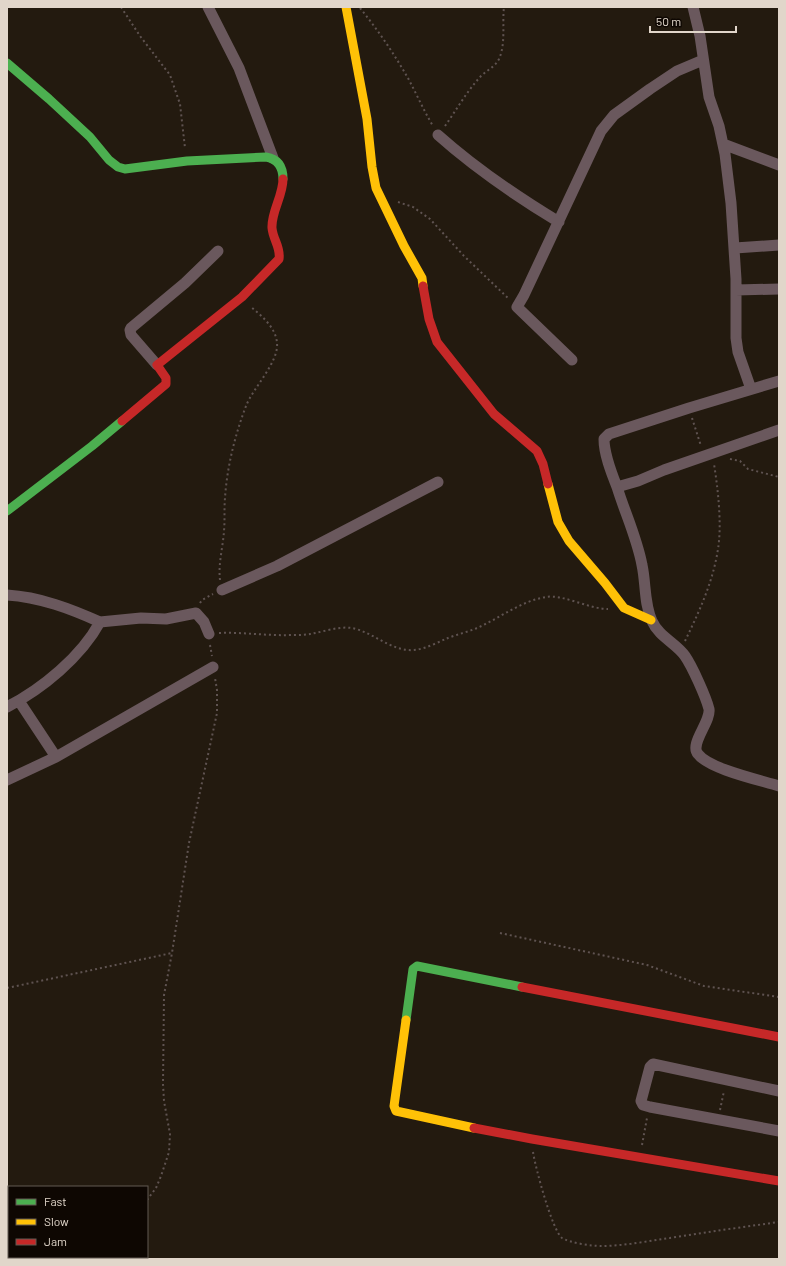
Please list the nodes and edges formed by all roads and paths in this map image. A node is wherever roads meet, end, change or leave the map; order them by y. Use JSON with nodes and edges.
{"nodes":[{"id":1,"x":121,"y":7,"type":"edge"},
{"id":2,"x":208,"y":7,"type":"edge"},
{"id":3,"x":346,"y":7,"type":"edge"},
{"id":4,"x":360,"y":7,"type":"edge"},
{"id":5,"x":504,"y":7,"type":"edge"},
{"id":6,"x":693,"y":7,"type":"edge"},
{"id":7,"x":703,"y":60,"type":"junction"},
{"id":8,"x":7,"y":64,"type":"edge"},
{"id":9,"x":438,"y":135,"type":"junction"},
{"id":10,"x":723,"y":144,"type":"junction"},
{"id":11,"x":273,"y":158,"type":"junction"},
{"id":12,"x":187,"y":161,"type":"junction"},
{"id":13,"x":779,"y":165,"type":"edge"},
{"id":14,"x":380,"y":197,"type":"junction"},
{"id":15,"x":559,"y":222,"type":"junction"},
{"id":16,"x":779,"y":246,"type":"edge"},
{"id":17,"x":734,"y":248,"type":"junction"},
{"id":18,"x":218,"y":251,"type":"dead end"},
{"id":19,"x":779,"y":289,"type":"edge"},
{"id":20,"x":736,"y":290,"type":"junction"},
{"id":21,"x":242,"y":297,"type":"junction"},
{"id":22,"x":517,"y":307,"type":"junction"},
{"id":23,"x":572,"y":360,"type":"dead end"},
{"id":24,"x":157,"y":365,"type":"junction"},
{"id":25,"x":779,"y":381,"type":"edge"},
{"id":26,"x":752,"y":389,"type":"junction"},
{"id":27,"x":689,"y":408,"type":"junction"},
{"id":28,"x":779,"y":430,"type":"edge"},
{"id":29,"x":713,"y":459,"type":"junction"},
{"id":30,"x":724,"y":461,"type":"dead end"},
{"id":31,"x":779,"y":477,"type":"edge"},
{"id":32,"x":438,"y":482,"type":"dead end"},
{"id":33,"x":617,"y":487,"type":"junction"},
{"id":34,"x":7,"y":511,"type":"edge"},
{"id":35,"x":222,"y":590,"type":"junction"},
{"id":36,"x":7,"y":595,"type":"edge"},
{"id":37,"x":624,"y":608,"type":"junction"},
{"id":38,"x":196,"y":613,"type":"junction"},
{"id":39,"x":652,"y":620,"type":"junction"},
{"id":40,"x":100,"y":622,"type":"junction"},
{"id":41,"x":209,"y":634,"type":"junction"},
{"id":42,"x":680,"y":651,"type":"junction"},
{"id":43,"x":213,"y":667,"type":"junction"},
{"id":44,"x":19,"y":701,"type":"junction"},
{"id":45,"x":7,"y":707,"type":"edge"},
{"id":46,"x":56,"y":757,"type":"junction"},
{"id":47,"x":7,"y":780,"type":"edge"},
{"id":48,"x":779,"y":786,"type":"edge"},
{"id":49,"x":500,"y":933,"type":"dead end"},
{"id":50,"x":172,"y":953,"type":"junction"},
{"id":51,"x":7,"y":988,"type":"edge"},
{"id":52,"x":779,"y":997,"type":"edge"},
{"id":53,"x":779,"y":1037,"type":"edge"},
{"id":54,"x":727,"y":1080,"type":"junction"},
{"id":55,"x":779,"y":1091,"type":"edge"},
{"id":56,"x":650,"y":1107,"type":"junction"},
{"id":57,"x":718,"y":1119,"type":"junction"},
{"id":58,"x":779,"y":1131,"type":"edge"},
{"id":59,"x":532,"y":1139,"type":"junction"},
{"id":60,"x":640,"y":1157,"type":"junction"},
{"id":61,"x":779,"y":1181,"type":"edge"},
{"id":62,"x":148,"y":1199,"type":"edge"},
{"id":63,"x":779,"y":1222,"type":"edge"}],
"edges":[{"from":1,"to":12,"type":"path"},
{"from":2,"to":11,"type":"street"},
{"from":3,"to":14,"type":"street"},
{"from":4,"to":9,"type":"path"},
{"from":5,"to":9,"type":"path"},
{"from":6,"to":7,"type":"street"},
{"from":7,"to":10,"type":"street"},
{"from":7,"to":15,"type":"street"},
{"from":8,"to":12,"type":"street"},
{"from":9,"to":15,"type":"street"},
{"from":10,"to":13,"type":"street"},
{"from":10,"to":17,"type":"street"},
{"from":11,"to":12,"type":"street"},
{"from":11,"to":21,"type":"street"},
{"from":14,"to":22,"type":"path"},
{"from":14,"to":37,"type":"street"},
{"from":15,"to":22,"type":"street"},
{"from":16,"to":17,"type":"street"},
{"from":17,"to":20,"type":"street"},
{"from":18,"to":24,"type":"street"},
{"from":19,"to":20,"type":"street"},
{"from":20,"to":26,"type":"street"},
{"from":21,"to":24,"type":"street"},
{"from":21,"to":35,"type":"path"},
{"from":22,"to":23,"type":"street"},
{"from":24,"to":34,"type":"street"},
{"from":25,"to":26,"type":"street"},
{"from":26,"to":27,"type":"street"},
{"from":27,"to":29,"type":"path"},
{"from":27,"to":33,"type":"street"},
{"from":28,"to":29,"type":"street"},
{"from":29,"to":33,"type":"street"},
{"from":29,"to":42,"type":"path"},
{"from":30,"to":31,"type":"path"},
{"from":32,"to":35,"type":"street"},
{"from":33,"to":39,"type":"street"},
{"from":35,"to":38,"type":"path"},
{"from":36,"to":40,"type":"street"},
{"from":37,"to":39,"type":"street"},
{"from":37,"to":41,"type":"path"},
{"from":38,"to":40,"type":"street"},
{"from":38,"to":41,"type":"street"},
{"from":39,"to":42,"type":"street"},
{"from":40,"to":44,"type":"street"},
{"from":41,"to":43,"type":"path"},
{"from":42,"to":48,"type":"street"},
{"from":43,"to":46,"type":"street"},
{"from":43,"to":50,"type":"path"},
{"from":44,"to":45,"type":"street"},
{"from":44,"to":46,"type":"street"},
{"from":46,"to":47,"type":"street"},
{"from":49,"to":52,"type":"path"},
{"from":50,"to":51,"type":"path"},
{"from":50,"to":62,"type":"path"},
{"from":53,"to":59,"type":"street"},
{"from":54,"to":55,"type":"street"},
{"from":54,"to":56,"type":"street"},
{"from":54,"to":57,"type":"path"},
{"from":56,"to":57,"type":"street"},
{"from":56,"to":60,"type":"path"},
{"from":57,"to":58,"type":"street"},
{"from":59,"to":60,"type":"street"},
{"from":59,"to":63,"type":"path"},
{"from":60,"to":61,"type":"street"}]}
